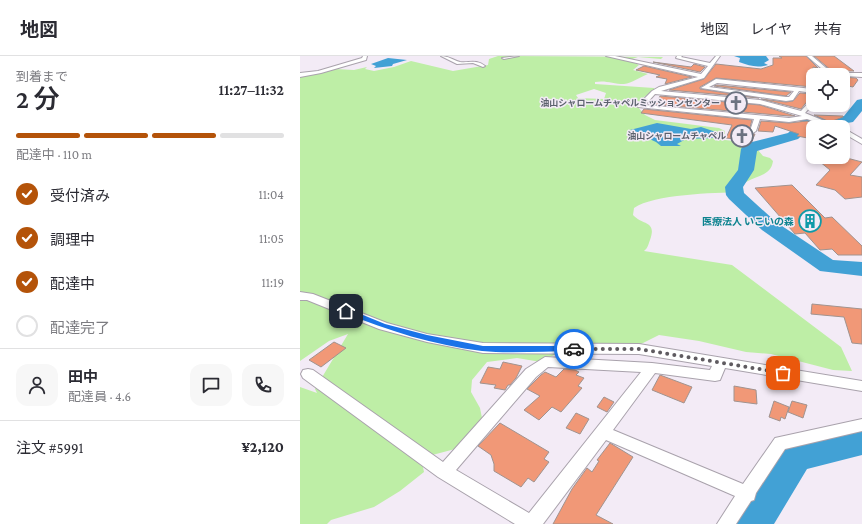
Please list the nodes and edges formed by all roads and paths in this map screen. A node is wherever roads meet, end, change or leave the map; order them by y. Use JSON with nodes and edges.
{"nodes":[{"id":1,"x":370,"y":56,"type":"edge"},
{"id":2,"x":458,"y":56,"type":"edge"},
{"id":3,"x":517,"y":56,"type":"edge"},
{"id":4,"x":608,"y":56,"type":"edge"},
{"id":5,"x":680,"y":56,"type":"edge"},
{"id":6,"x":705,"y":56,"type":"edge"},
{"id":7,"x":718,"y":56,"type":"edge"},
{"id":8,"x":809,"y":56,"type":"edge"},
{"id":9,"x":364,"y":57,"type":"edge"},
{"id":10,"x":505,"y":57,"type":"edge"},
{"id":11,"x":445,"y":58,"type":"edge"},
{"id":12,"x":698,"y":62,"type":"junction"},
{"id":13,"x":712,"y":65,"type":"junction"},
{"id":14,"x":483,"y":66,"type":"dead end"},
{"id":15,"x":823,"y":68,"type":"edge"},
{"id":16,"x":300,"y":74,"type":"edge"},
{"id":17,"x":850,"y":75,"type":"edge"},
{"id":18,"x":862,"y":75,"type":"edge"},
{"id":19,"x":702,"y":76,"type":"junction"},
{"id":20,"x":798,"y":89,"type":"junction"},
{"id":21,"x":806,"y":90,"type":"edge"},
{"id":22,"x":654,"y":92,"type":"junction"},
{"id":23,"x":807,"y":112,"type":"edge"},
{"id":24,"x":805,"y":115,"type":"junction"},
{"id":25,"x":757,"y":118,"type":"junction"},
{"id":26,"x":815,"y":120,"type":"edge"},
{"id":27,"x":753,"y":131,"type":"dead end"},
{"id":28,"x":850,"y":134,"type":"edge"},
{"id":29,"x":862,"y":142,"type":"edge"},
{"id":30,"x":300,"y":296,"type":"edge"},
{"id":31,"x":720,"y":362,"type":"junction"},
{"id":32,"x":652,"y":368,"type":"junction"},
{"id":33,"x":308,"y":374,"type":"dead end"},
{"id":34,"x":862,"y":386,"type":"edge"},
{"id":35,"x":862,"y":425,"type":"edge"},
{"id":36,"x":603,"y":432,"type":"junction"},
{"id":37,"x":444,"y":472,"type":"junction"},
{"id":38,"x":748,"y":494,"type":"junction"},
{"id":39,"x":531,"y":524,"type":"edge"},
{"id":40,"x":726,"y":524,"type":"edge"}],
"edges":[{"from":1,"to":9,"type":"street"},
{"from":2,"to":11,"type":"street"},
{"from":3,"to":10,"type":"street"},
{"from":4,"to":19,"type":"street"},
{"from":5,"to":12,"type":"street"},
{"from":6,"to":12,"type":"street"},
{"from":7,"to":13,"type":"street"},
{"from":8,"to":15,"type":"street"},
{"from":9,"to":16,"type":"street"},
{"from":11,"to":14,"type":"street"},
{"from":12,"to":13,"type":"street"},
{"from":13,"to":19,"type":"street"},
{"from":17,"to":18,"type":"street"},
{"from":19,"to":22,"type":"street"},
{"from":20,"to":20,"type":"street"},
{"from":20,"to":21,"type":"street"},
{"from":22,"to":24,"type":"street"},
{"from":22,"to":25,"type":"street"},
{"from":23,"to":24,"type":"street"},
{"from":24,"to":25,"type":"street"},
{"from":24,"to":26,"type":"street"},
{"from":25,"to":27,"type":"street"},
{"from":28,"to":29,"type":"street"},
{"from":30,"to":31,"type":"street"},
{"from":31,"to":32,"type":"street"},
{"from":31,"to":34,"type":"street"},
{"from":32,"to":36,"type":"street"},
{"from":32,"to":37,"type":"street"},
{"from":33,"to":37,"type":"street"},
{"from":35,"to":38,"type":"street"},
{"from":36,"to":38,"type":"street"},
{"from":36,"to":39,"type":"street"},
{"from":37,"to":39,"type":"street"},
{"from":38,"to":40,"type":"street"}]}
